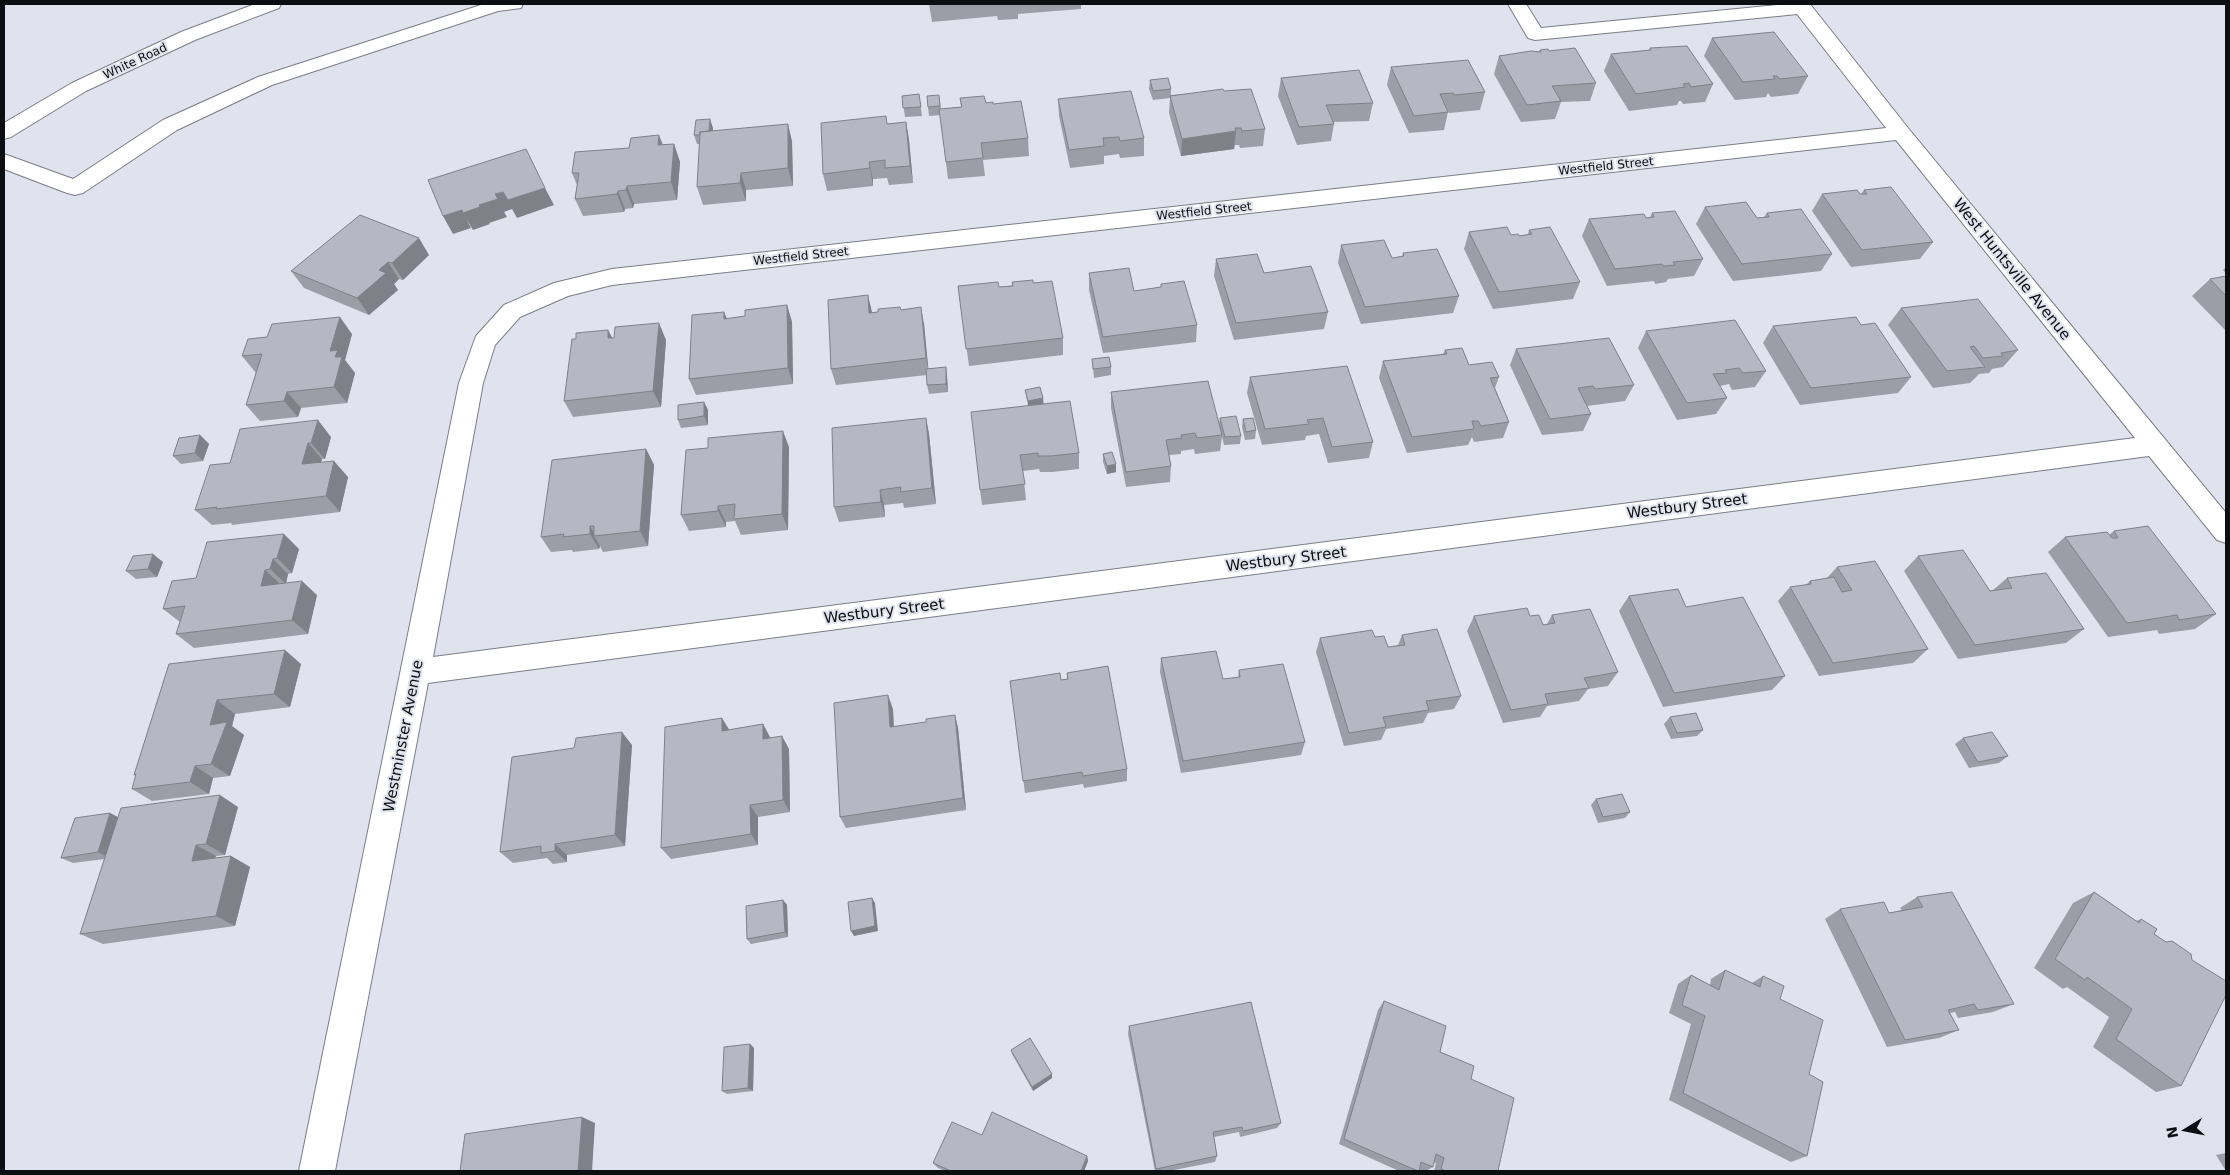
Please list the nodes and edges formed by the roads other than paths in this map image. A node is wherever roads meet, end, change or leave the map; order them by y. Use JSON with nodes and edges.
{"nodes":[{"id":1,"x":272,"y":4,"type":"edge"},
{"id":2,"x":514,"y":4,"type":"edge"},
{"id":3,"x":1517,"y":4,"type":"edge"},
{"id":4,"x":1801,"y":6,"type":"edge"},
{"id":5,"x":1747,"y":8,"type":"edge"},
{"id":6,"x":4,"y":132,"type":"edge"},
{"id":7,"x":1901,"y":133,"type":"junction"},
{"id":8,"x":4,"y":162,"type":"edge"},
{"id":9,"x":512,"y":311,"type":"joint"},
{"id":10,"x":2156,"y":445,"type":"junction"},
{"id":11,"x":2226,"y":532,"type":"edge"},
{"id":12,"x":416,"y":672,"type":"junction"},
{"id":13,"x":317,"y":1171,"type":"edge"}],
"edges":[{"from":1,"to":6,"type":"street","name":"White Road"},
{"from":2,"to":8,"type":"street"},
{"from":3,"to":5,"type":"street"},
{"from":4,"to":5,"type":"street"},
{"from":4,"to":7,"type":"street","name":"West Huntsville Avenue"},
{"from":7,"to":9,"type":"street","name":"Westfield Street"},
{"from":7,"to":10,"type":"street","name":"West Huntsville Avenue"},
{"from":9,"to":12,"type":"street","name":"Westminster Avenue"},
{"from":10,"to":11,"type":"street","name":"West Huntsville Avenue"},
{"from":10,"to":12,"type":"street","name":"Westbury Street"},
{"from":12,"to":13,"type":"street","name":"Westminster Avenue"}]}
